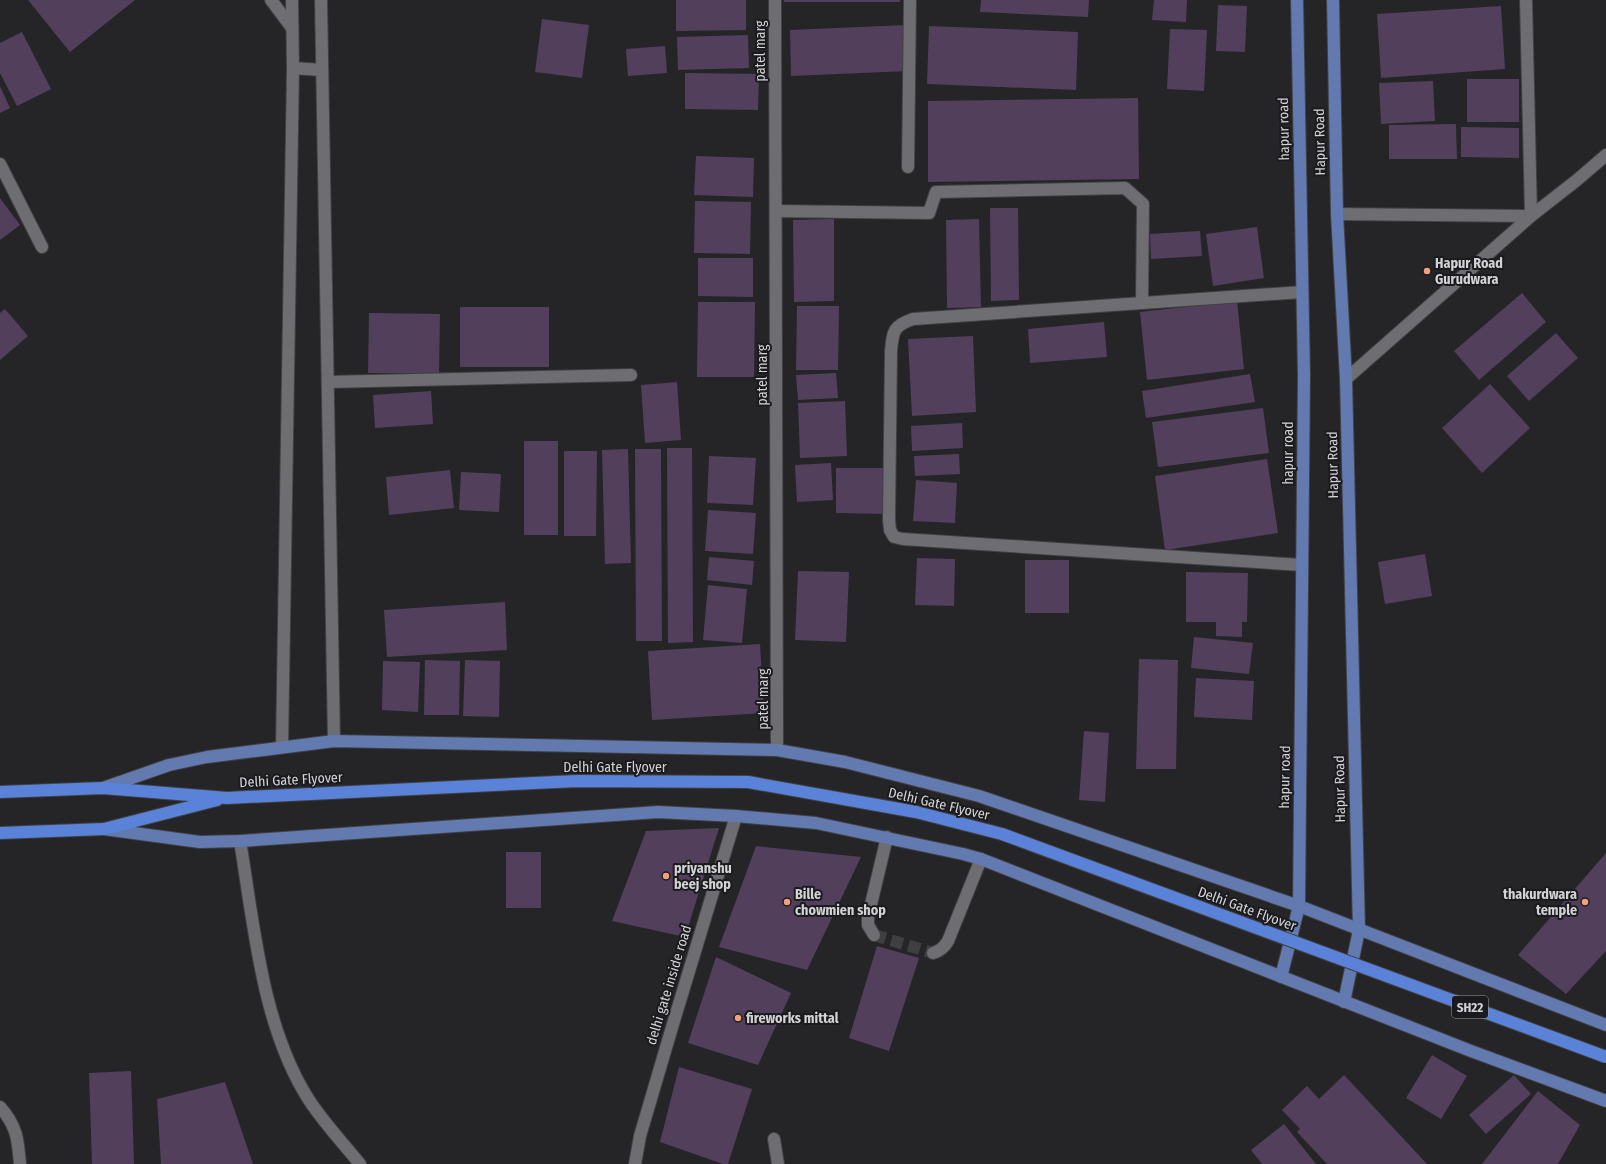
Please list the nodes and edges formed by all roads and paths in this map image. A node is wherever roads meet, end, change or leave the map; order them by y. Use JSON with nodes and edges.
{"nodes":[{"id":1,"x":271,"y":0,"type":"edge"},
{"id":2,"x":292,"y":0,"type":"edge"},
{"id":3,"x":321,"y":0,"type":"edge"},
{"id":4,"x":775,"y":0,"type":"edge"},
{"id":5,"x":910,"y":0,"type":"edge"},
{"id":6,"x":1297,"y":0,"type":"edge"},
{"id":7,"x":1333,"y":0,"type":"edge"},
{"id":8,"x":1526,"y":0,"type":"edge"},
{"id":9,"x":292,"y":28,"type":"junction"},
{"id":10,"x":293,"y":68,"type":"junction"},
{"id":11,"x":321,"y":70,"type":"junction"},
{"id":12,"x":1606,"y":156,"type":"edge"},
{"id":13,"x":0,"y":164,"type":"edge"},
{"id":14,"x":908,"y":167,"type":"dead end"},
{"id":15,"x":776,"y":211,"type":"junction"},
{"id":16,"x":1336,"y":214,"type":"junction"},
{"id":17,"x":1531,"y":216,"type":"junction"},
{"id":18,"x":42,"y":247,"type":"dead end"},
{"id":19,"x":1302,"y":292,"type":"junction"},
{"id":20,"x":1142,"y":303,"type":"junction"},
{"id":21,"x":630,"y":375,"type":"dead end"},
{"id":22,"x":1346,"y":379,"type":"junction"},
{"id":23,"x":328,"y":382,"type":"junction"},
{"id":24,"x":1302,"y":565,"type":"junction"},
{"id":25,"x":334,"y":742,"type":"junction"},
{"id":26,"x":282,"y":747,"type":"junction"},
{"id":27,"x":777,"y":750,"type":"junction"},
{"id":28,"x":103,"y":788,"type":"junction"},
{"id":29,"x":0,"y":792,"type":"edge"},
{"id":30,"x":227,"y":798,"type":"junction"},
{"id":31,"x":736,"y":816,"type":"junction"},
{"id":32,"x":104,"y":829,"type":"junction"},
{"id":33,"x":0,"y":833,"type":"edge"},
{"id":34,"x":886,"y":837,"type":"junction"},
{"id":35,"x":240,"y":841,"type":"junction"},
{"id":36,"x":981,"y":859,"type":"junction"},
{"id":37,"x":1299,"y":906,"type":"junction"},
{"id":38,"x":1359,"y":930,"type":"junction"},
{"id":39,"x":874,"y":935,"type":"dead end"},
{"id":40,"x":933,"y":953,"type":"dead end"},
{"id":41,"x":1281,"y":977,"type":"junction"},
{"id":42,"x":1344,"y":1002,"type":"junction"},
{"id":43,"x":1606,"y":1025,"type":"edge"},
{"id":44,"x":1606,"y":1058,"type":"edge"},
{"id":45,"x":1606,"y":1101,"type":"edge"},
{"id":46,"x":0,"y":1107,"type":"edge"},
{"id":47,"x":774,"y":1139,"type":"dead end"},
{"id":48,"x":20,"y":1164,"type":"edge"},
{"id":49,"x":360,"y":1164,"type":"edge"},
{"id":50,"x":634,"y":1164,"type":"edge"},
{"id":51,"x":778,"y":1164,"type":"edge"}],
"edges":[{"from":1,"to":9,"type":"street"},
{"from":2,"to":9,"type":"street"},
{"from":3,"to":11,"type":"street"},
{"from":4,"to":15,"type":"street","name":"patel marg"},
{"from":5,"to":14,"type":"street"},
{"from":6,"to":19,"type":"main road","name":"hapur road"},
{"from":7,"to":16,"type":"main road","name":"Hapur Road"},
{"from":8,"to":17,"type":"street"},
{"from":9,"to":10,"type":"street"},
{"from":10,"to":11,"type":"street"},
{"from":10,"to":26,"type":"street"},
{"from":11,"to":23,"type":"street"},
{"from":12,"to":17,"type":"street"},
{"from":13,"to":18,"type":"street"},
{"from":15,"to":20,"type":"street"},
{"from":15,"to":27,"type":"street","name":"patel marg"},
{"from":16,"to":17,"type":"street"},
{"from":16,"to":22,"type":"main road","name":"Hapur Road"},
{"from":17,"to":22,"type":"street"},
{"from":19,"to":20,"type":"street"},
{"from":19,"to":24,"type":"main road","name":"hapur road"},
{"from":20,"to":24,"type":"street"},
{"from":21,"to":23,"type":"street"},
{"from":22,"to":38,"type":"main road","name":"Hapur Road"},
{"from":23,"to":25,"type":"street"},
{"from":24,"to":37,"type":"main road","name":"hapur road"},
{"from":25,"to":26,"type":"main road"},
{"from":25,"to":27,"type":"main road"},
{"from":26,"to":28,"type":"main road"},
{"from":27,"to":37,"type":"main road"},
{"from":28,"to":29,"type":"highway","name":"Delhi Gate Flyover"},
{"from":28,"to":30,"type":"highway","name":"Delhi Gate Flyover"},
{"from":30,"to":32,"type":"highway","name":"Delhi Gate Flyover"},
{"from":30,"to":44,"type":"highway","name":"Delhi Gate Flyover","number":"SH22","bridge":true},
{"from":31,"to":34,"type":"main road"},
{"from":31,"to":35,"type":"main road"},
{"from":31,"to":50,"type":"street","name":"delhi gate inside road"},
{"from":32,"to":33,"type":"highway","name":"Delhi Gate Flyover"},
{"from":32,"to":35,"type":"main road"},
{"from":34,"to":36,"type":"main road"},
{"from":34,"to":39,"type":"street"},
{"from":35,"to":49,"type":"street"},
{"from":36,"to":40,"type":"street"},
{"from":36,"to":41,"type":"main road"},
{"from":37,"to":38,"type":"main road"},
{"from":37,"to":41,"type":"main road","name":"hapur road"},
{"from":38,"to":42,"type":"main road","name":"Hapur Road"},
{"from":38,"to":43,"type":"main road"},
{"from":41,"to":42,"type":"main road"},
{"from":42,"to":45,"type":"main road"},
{"from":46,"to":48,"type":"street"},
{"from":47,"to":51,"type":"street"}]}
